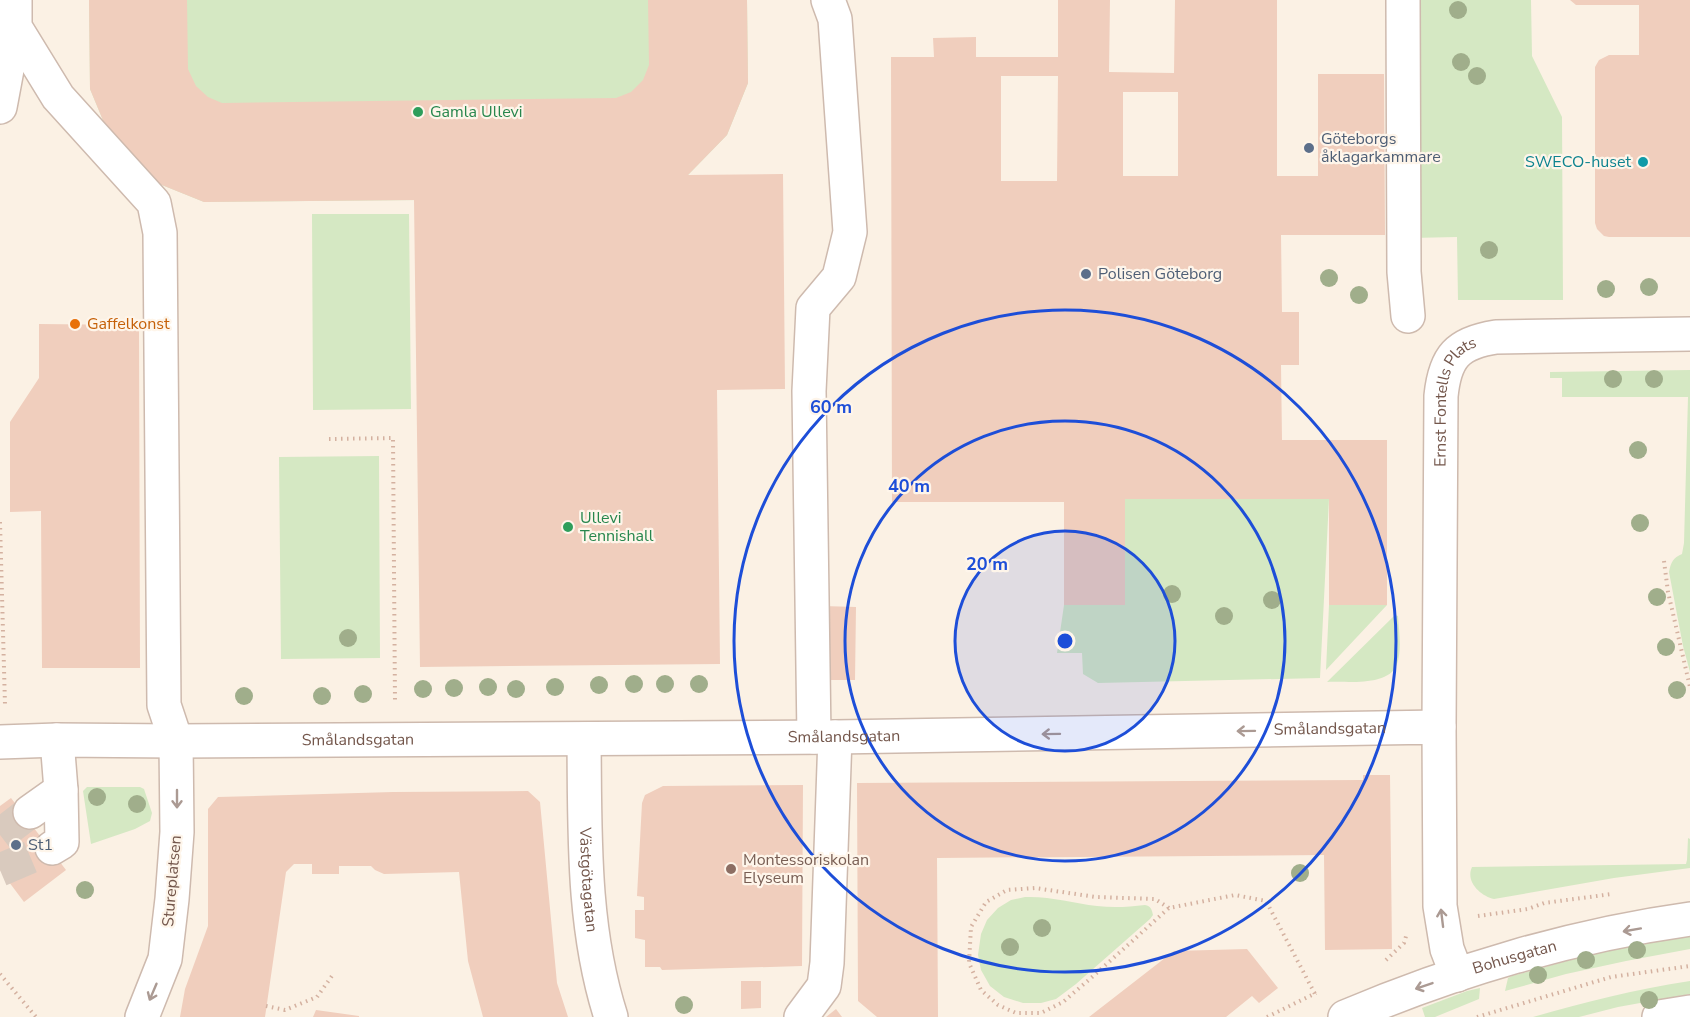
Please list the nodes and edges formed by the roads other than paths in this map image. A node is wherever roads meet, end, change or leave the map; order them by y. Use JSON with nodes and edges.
{"nodes":[{"id":1,"x":828,"y":0,"type":"edge"},
{"id":2,"x":1403,"y":0,"type":"edge"},
{"id":3,"x":15,"y":13,"type":"edge"},
{"id":4,"x":0,"y":107,"type":"edge"},
{"id":5,"x":1408,"y":316,"type":"dead end"},
{"id":6,"x":1690,"y":334,"type":"edge"},
{"id":7,"x":1439,"y":727,"type":"junction"},
{"id":8,"x":818,"y":737,"type":"junction"},
{"id":9,"x":584,"y":739,"type":"junction"},
{"id":10,"x":57,"y":740,"type":"junction"},
{"id":11,"x":177,"y":741,"type":"junction"},
{"id":12,"x":0,"y":742,"type":"edge"},
{"id":13,"x":61,"y":790,"type":"junction"},
{"id":14,"x":30,"y":812,"type":"tunnel mouth"},
{"id":15,"x":52,"y":848,"type":"dead end"},
{"id":16,"x":1690,"y":919,"type":"edge"},
{"id":17,"x":1457,"y":975,"type":"junction"},
{"id":18,"x":1690,"y":1012,"type":"edge"},
{"id":19,"x":142,"y":1017,"type":"edge"},
{"id":20,"x":611,"y":1017,"type":"edge"},
{"id":21,"x":801,"y":1017,"type":"edge"},
{"id":22,"x":1345,"y":1017,"type":"edge"},
{"id":23,"x":1659,"y":1017,"type":"edge"}],
"edges":[{"from":1,"to":8,"type":"street"},
{"from":2,"to":5,"type":"street"},
{"from":3,"to":4,"type":"street"},
{"from":3,"to":11,"type":"street","name":"Stureplatsen"},
{"from":6,"to":7,"type":"street","name":"Ernst Fontells Plats"},
{"from":7,"to":8,"type":"street","name":"Smålandsgatan","one_way":true},
{"from":17,"to":7,"type":"street","one_way":true},
{"from":8,"to":9,"type":"street","name":"Smålandsgatan"},
{"from":8,"to":21,"type":"street"},
{"from":9,"to":11,"type":"street","name":"Smålandsgatan"},
{"from":9,"to":20,"type":"street","name":"Västgötagatan"},
{"from":10,"to":11,"type":"street","name":"Smålandsgatan"},
{"from":10,"to":12,"type":"street","name":"Smålandsgatan"},
{"from":10,"to":13,"type":"street"},
{"from":11,"to":19,"type":"street","name":"Stureplatsen","one_way":true},
{"from":13,"to":14,"type":"street"},
{"from":13,"to":15,"type":"street"},
{"from":16,"to":17,"type":"street","name":"Bohusgatan","one_way":true},
{"from":17,"to":22,"type":"street","name":"Bohusgatan","one_way":true},
{"from":18,"to":23,"type":"street"}]}
